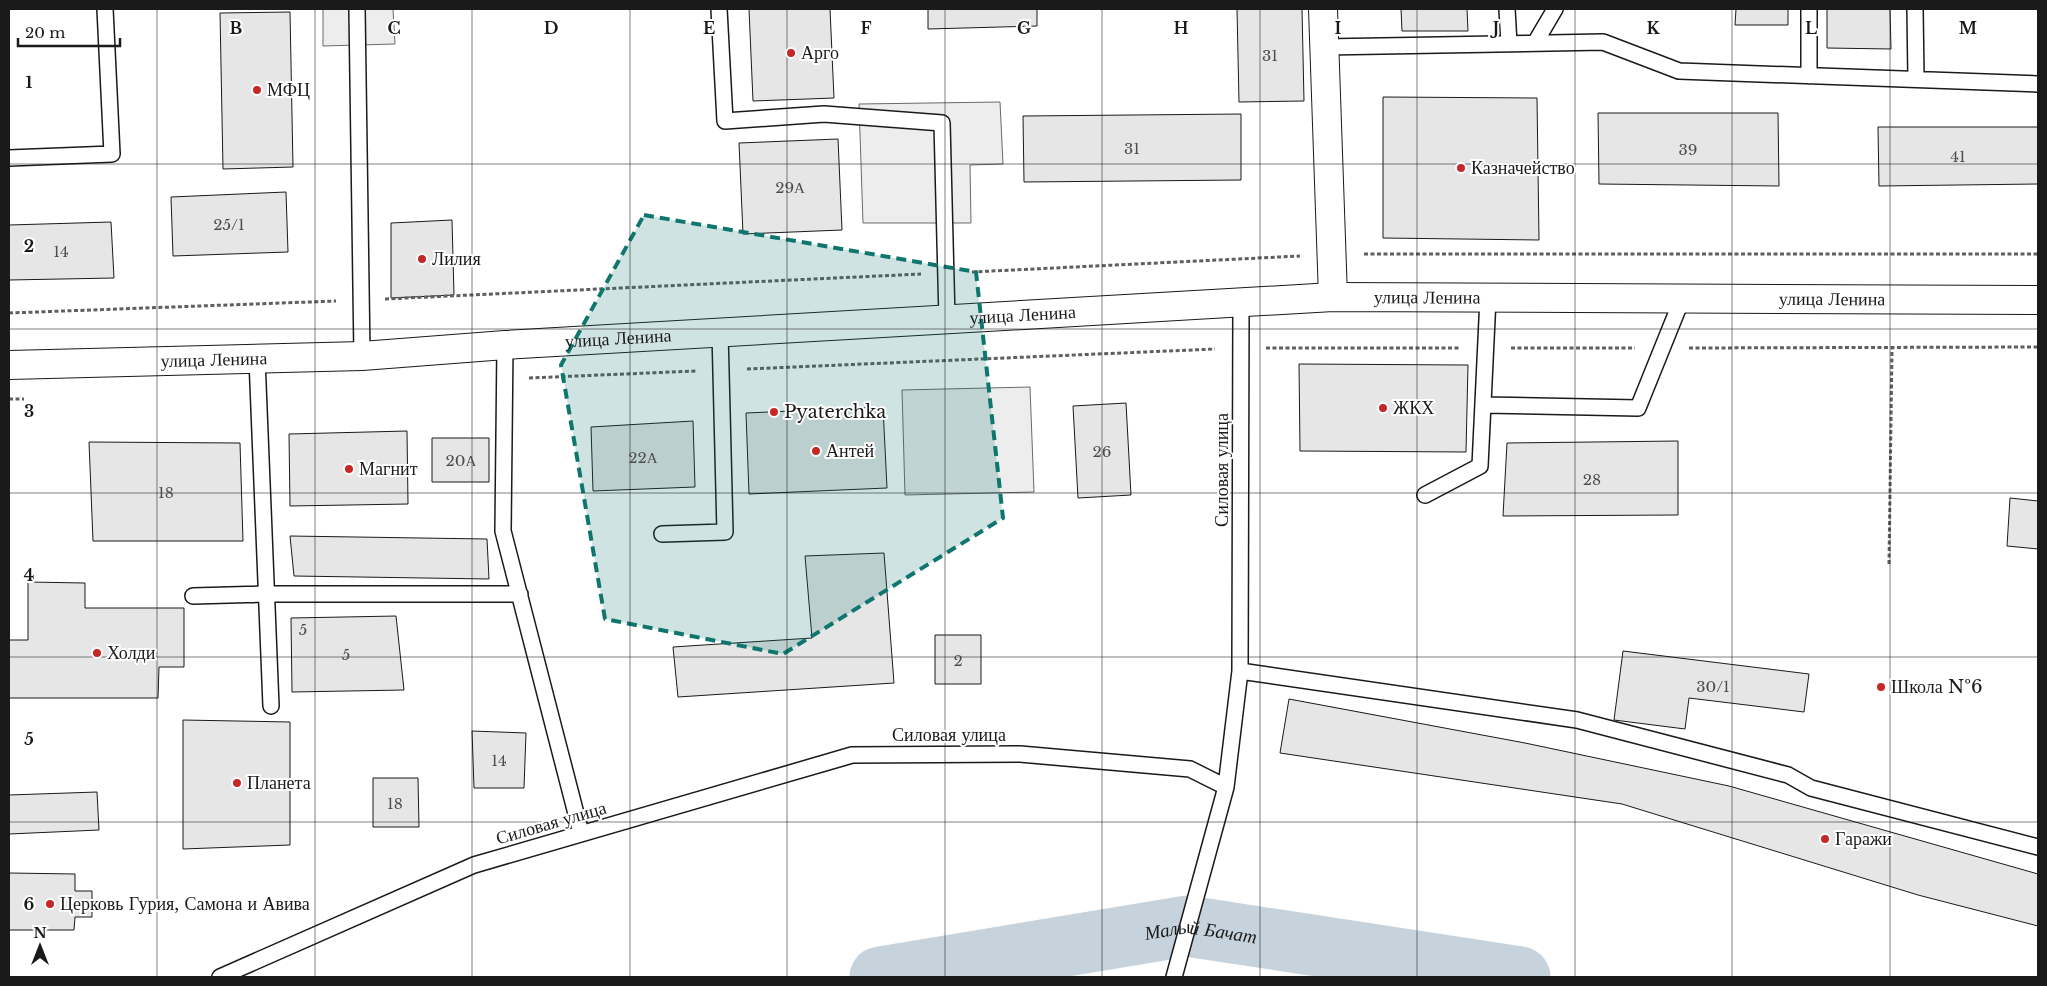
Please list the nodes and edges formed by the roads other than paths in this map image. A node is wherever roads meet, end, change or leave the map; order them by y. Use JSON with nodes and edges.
{"nodes":[{"id":1,"x":105,"y":9,"type":"edge"},
{"id":2,"x":357,"y":9,"type":"edge"},
{"id":3,"x":718,"y":9,"type":"edge"},
{"id":4,"x":1323,"y":9,"type":"edge"},
{"id":5,"x":1507,"y":9,"type":"edge"},
{"id":6,"x":1555,"y":9,"type":"edge"},
{"id":7,"x":1809,"y":9,"type":"edge"},
{"id":8,"x":1915,"y":9,"type":"edge"},
{"id":9,"x":1535,"y":43,"type":"junction"},
{"id":10,"x":1509,"y":44,"type":"junction"},
{"id":11,"x":1324,"y":47,"type":"junction"},
{"id":12,"x":1808,"y":76,"type":"junction"},
{"id":13,"x":1916,"y":79,"type":"junction"},
{"id":14,"x":2038,"y":84,"type":"edge"},
{"id":15,"x":9,"y":158,"type":"edge"},
{"id":16,"x":1332,"y":297,"type":"junction"},
{"id":17,"x":1488,"y":298,"type":"junction"},
{"id":18,"x":1682,"y":299,"type":"junction"},
{"id":19,"x":2038,"y":300,"type":"edge"},
{"id":20,"x":1241,"y":301,"type":"junction"},
{"id":21,"x":947,"y":319,"type":"junction"},
{"id":22,"x":720,"y":332,"type":"junction"},
{"id":23,"x":506,"y":345,"type":"junction"},
{"id":24,"x":362,"y":356,"type":"junction"},
{"id":25,"x":257,"y":359,"type":"junction"},
{"id":26,"x":9,"y":365,"type":"edge"},
{"id":27,"x":1484,"y":405,"type":"junction"},
{"id":28,"x":1425,"y":495,"type":"dead end"},
{"id":29,"x":662,"y":534,"type":"dead end"},
{"id":30,"x":266,"y":594,"type":"junction"},
{"id":31,"x":520,"y":594,"type":"junction"},
{"id":32,"x":193,"y":596,"type":"dead end"},
{"id":33,"x":1240,"y":671,"type":"junction"},
{"id":34,"x":271,"y":706,"type":"dead end"},
{"id":35,"x":1226,"y":787,"type":"junction"},
{"id":36,"x":581,"y":833,"type":"junction"},
{"id":37,"x":2038,"y":847,"type":"edge"},
{"id":38,"x":220,"y":977,"type":"edge"},
{"id":39,"x":1174,"y":977,"type":"edge"}],
"edges":[{"from":1,"to":15,"type":"lane"},
{"from":2,"to":24,"type":"lane"},
{"from":3,"to":21,"type":"lane"},
{"from":4,"to":11,"type":"street"},
{"from":5,"to":10,"type":"lane"},
{"from":6,"to":9,"type":"lane"},
{"from":7,"to":12,"type":"lane"},
{"from":8,"to":13,"type":"lane"},
{"from":9,"to":10,"type":"lane"},
{"from":9,"to":12,"type":"lane"},
{"from":10,"to":11,"type":"lane"},
{"from":11,"to":16,"type":"street"},
{"from":12,"to":13,"type":"lane"},
{"from":13,"to":14,"type":"lane"},
{"from":16,"to":17,"type":"street","name":"улица Ленина"},
{"from":16,"to":20,"type":"street","name":"улица Ленина"},
{"from":17,"to":18,"type":"street","name":"улица Ленина"},
{"from":17,"to":27,"type":"lane"},
{"from":18,"to":19,"type":"street","name":"улица Ленина"},
{"from":18,"to":27,"type":"lane"},
{"from":20,"to":21,"type":"street","name":"улица Ленина"},
{"from":20,"to":33,"type":"lane","name":"Силовая улица"},
{"from":21,"to":22,"type":"street","name":"улица Ленина"},
{"from":22,"to":23,"type":"street","name":"улица Ленина"},
{"from":22,"to":29,"type":"lane"},
{"from":23,"to":24,"type":"street","name":"улица Ленина"},
{"from":23,"to":31,"type":"lane"},
{"from":24,"to":25,"type":"street","name":"улица Ленина"},
{"from":25,"to":26,"type":"street","name":"улица Ленина"},
{"from":25,"to":30,"type":"lane"},
{"from":27,"to":28,"type":"lane"},
{"from":30,"to":31,"type":"lane"},
{"from":30,"to":32,"type":"lane"},
{"from":30,"to":34,"type":"lane"},
{"from":31,"to":36,"type":"lane"},
{"from":33,"to":35,"type":"lane","name":"Силовая улица"},
{"from":33,"to":37,"type":"lane"},
{"from":35,"to":36,"type":"lane","name":"Силовая улица"},
{"from":35,"to":39,"type":"lane"},
{"from":36,"to":38,"type":"lane","name":"Силовая улица"}]}
